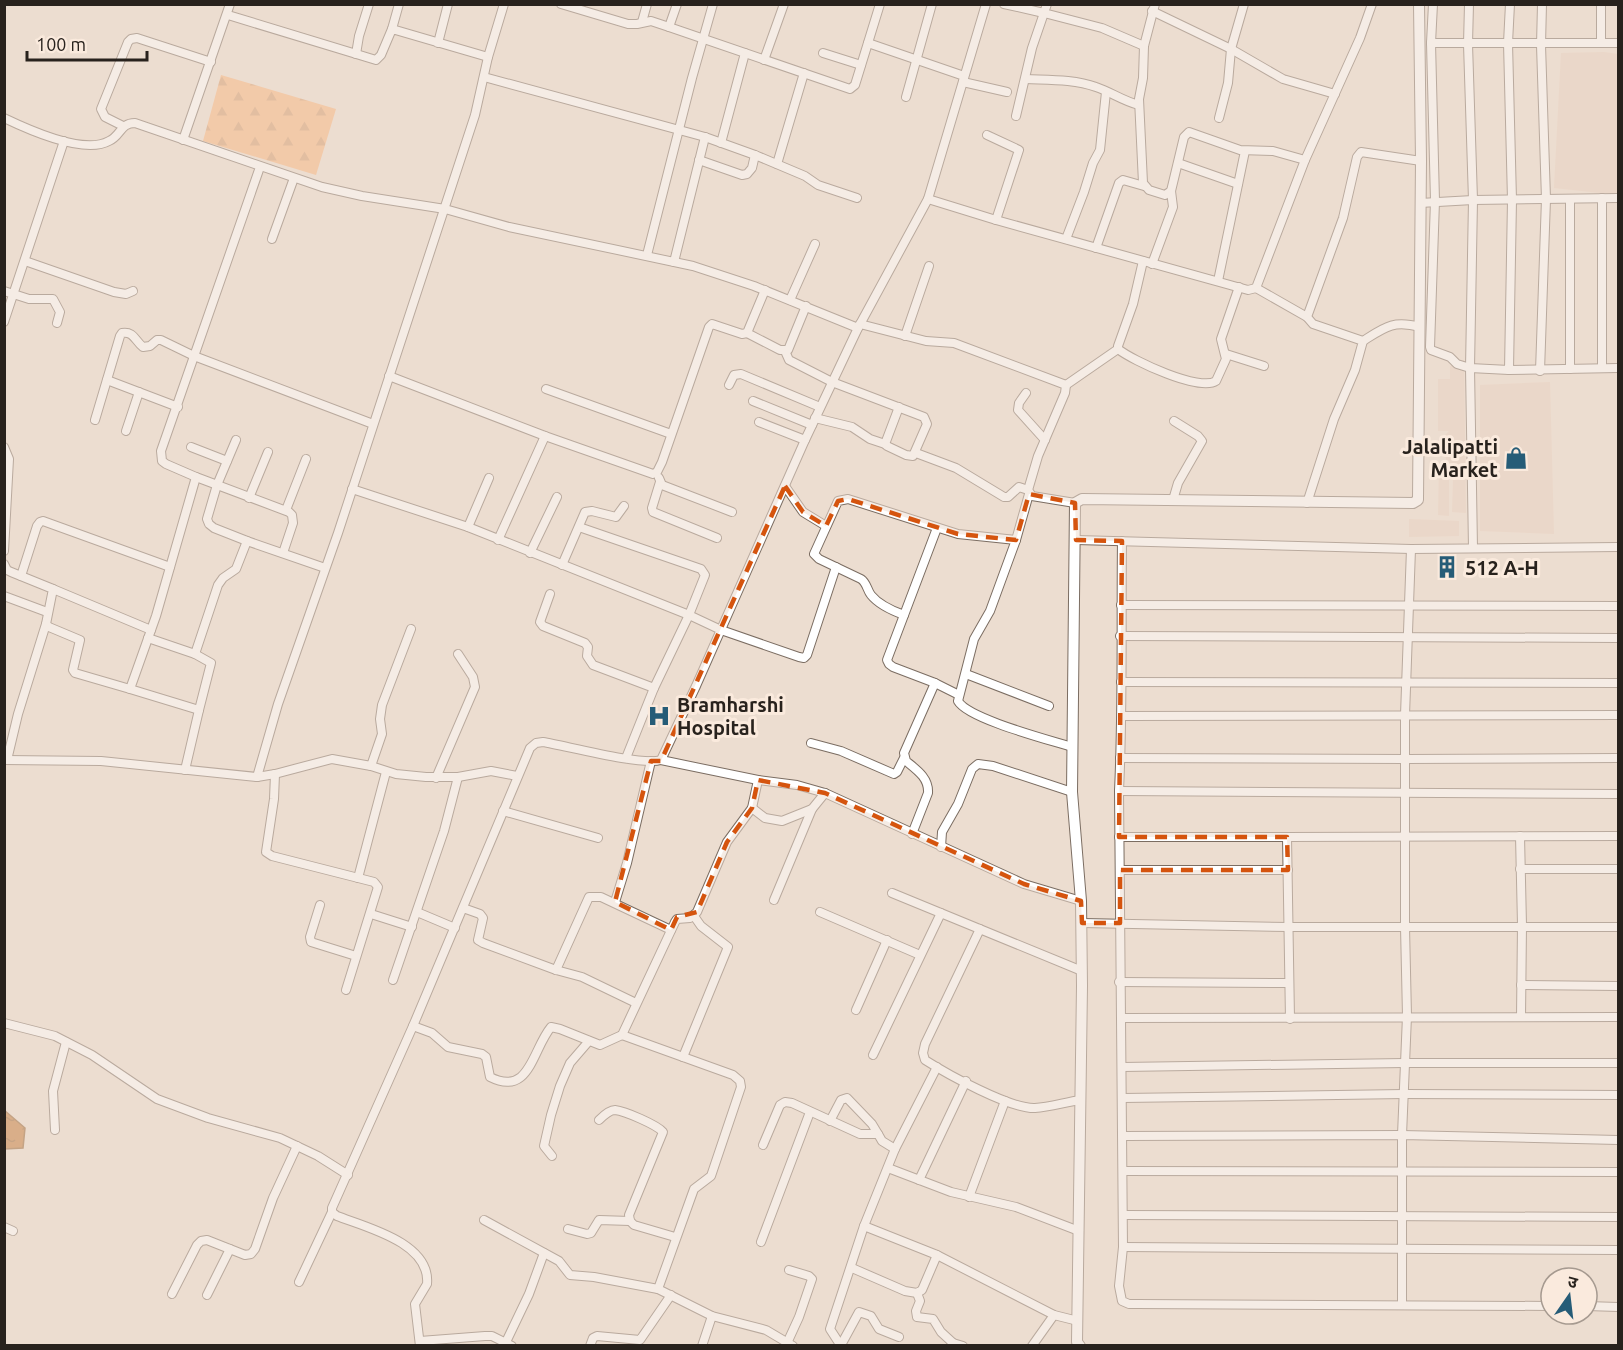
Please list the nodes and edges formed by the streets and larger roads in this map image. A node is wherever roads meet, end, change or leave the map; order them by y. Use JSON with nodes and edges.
{"nodes":[{"id":1,"x":231,"y":4,"type":"edge"},
{"id":2,"x":369,"y":4,"type":"edge"},
{"id":3,"x":399,"y":4,"type":"edge"},
{"id":4,"x":448,"y":4,"type":"edge"},
{"id":5,"x":504,"y":4,"type":"edge"},
{"id":6,"x":561,"y":4,"type":"edge"},
{"id":7,"x":647,"y":4,"type":"edge"},
{"id":8,"x":676,"y":4,"type":"edge"},
{"id":9,"x":713,"y":4,"type":"edge"},
{"id":10,"x":784,"y":4,"type":"edge"},
{"id":11,"x":880,"y":4,"type":"edge"},
{"id":12,"x":932,"y":4,"type":"edge"},
{"id":13,"x":986,"y":4,"type":"edge"},
{"id":14,"x":1004,"y":4,"type":"edge"},
{"id":15,"x":1244,"y":4,"type":"edge"},
{"id":16,"x":1372,"y":4,"type":"edge"},
{"id":17,"x":1419,"y":4,"type":"edge"},
{"id":18,"x":1433,"y":4,"type":"edge"},
{"id":19,"x":1469,"y":4,"type":"edge"},
{"id":20,"x":1510,"y":4,"type":"edge"},
{"id":21,"x":1542,"y":4,"type":"edge"},
{"id":22,"x":1601,"y":4,"type":"edge"},
{"id":23,"x":1154,"y":8,"type":"edge"},
{"id":24,"x":1046,"y":9,"type":"edge"},
{"id":25,"x":228,"y":15,"type":"junction"},
{"id":26,"x":642,"y":22,"type":"junction"},
{"id":27,"x":669,"y":27,"type":"junction"},
{"id":28,"x":392,"y":29,"type":"junction"},
{"id":29,"x":702,"y":38,"type":"junction"},
{"id":30,"x":438,"y":43,"type":"junction"},
{"id":31,"x":868,"y":43,"type":"junction"},
{"id":32,"x":1508,"y":43,"type":"junction"},
{"id":33,"x":1601,"y":43,"type":"junction"},
{"id":34,"x":1618,"y":43,"type":"edge"},
{"id":35,"x":1431,"y":44,"type":"junction"},
{"id":36,"x":1468,"y":44,"type":"junction"},
{"id":37,"x":1541,"y":45,"type":"junction"},
{"id":38,"x":1144,"y":46,"type":"junction"},
{"id":39,"x":1231,"y":48,"type":"junction"},
{"id":40,"x":745,"y":53,"type":"junction"},
{"id":41,"x":823,"y":53,"type":"dead end"},
{"id":42,"x":356,"y":54,"type":"junction"},
{"id":43,"x":488,"y":57,"type":"junction"},
{"id":44,"x":764,"y":60,"type":"junction"},
{"id":45,"x":915,"y":61,"type":"junction"},
{"id":46,"x":211,"y":62,"type":"junction"},
{"id":47,"x":861,"y":65,"type":"junction"},
{"id":48,"x":804,"y":73,"type":"junction"},
{"id":49,"x":483,"y":77,"type":"junction"},
{"id":50,"x":964,"y":79,"type":"junction"},
{"id":51,"x":1026,"y":80,"type":"junction"},
{"id":52,"x":1007,"y":92,"type":"dead end"},
{"id":53,"x":1106,"y":92,"type":"junction"},
{"id":54,"x":1335,"y":94,"type":"junction"},
{"id":55,"x":906,"y":97,"type":"dead end"},
{"id":56,"x":1139,"y":105,"type":"junction"},
{"id":57,"x":1016,"y":116,"type":"dead end"},
{"id":58,"x":4,"y":118,"type":"edge"},
{"id":59,"x":1219,"y":118,"type":"dead end"},
{"id":60,"x":123,"y":126,"type":"junction"},
{"id":61,"x":680,"y":130,"type":"junction"},
{"id":62,"x":987,"y":135,"type":"dead end"},
{"id":63,"x":705,"y":137,"type":"junction"},
{"id":64,"x":183,"y":140,"type":"junction"},
{"id":65,"x":64,"y":141,"type":"junction"},
{"id":66,"x":721,"y":143,"type":"junction"},
{"id":67,"x":1245,"y":151,"type":"junction"},
{"id":68,"x":755,"y":155,"type":"junction"},
{"id":69,"x":699,"y":160,"type":"junction"},
{"id":70,"x":1305,"y":160,"type":"junction"},
{"id":71,"x":1421,"y":160,"type":"junction"},
{"id":72,"x":1178,"y":163,"type":"junction"},
{"id":73,"x":777,"y":164,"type":"junction"},
{"id":74,"x":260,"y":167,"type":"junction"},
{"id":75,"x":294,"y":178,"type":"junction"},
{"id":76,"x":1238,"y":184,"type":"junction"},
{"id":77,"x":1144,"y":186,"type":"junction"},
{"id":78,"x":1171,"y":191,"type":"junction"},
{"id":79,"x":857,"y":198,"type":"dead end"},
{"id":80,"x":1602,"y":198,"type":"junction"},
{"id":81,"x":1618,"y":198,"type":"edge"},
{"id":82,"x":928,"y":199,"type":"junction"},
{"id":83,"x":1546,"y":199,"type":"junction"},
{"id":84,"x":1570,"y":199,"type":"junction"},
{"id":85,"x":1473,"y":200,"type":"junction"},
{"id":86,"x":1512,"y":200,"type":"junction"},
{"id":87,"x":1436,"y":201,"type":"junction"},
{"id":88,"x":1420,"y":202,"type":"junction"},
{"id":89,"x":445,"y":209,"type":"junction"},
{"id":90,"x":996,"y":220,"type":"junction"},
{"id":91,"x":272,"y":239,"type":"dead end"},
{"id":92,"x":1066,"y":239,"type":"junction"},
{"id":93,"x":815,"y":244,"type":"dead end"},
{"id":94,"x":1096,"y":248,"type":"junction"},
{"id":95,"x":647,"y":255,"type":"junction"},
{"id":96,"x":25,"y":261,"type":"junction"},
{"id":97,"x":1143,"y":261,"type":"junction"},
{"id":98,"x":674,"y":262,"type":"junction"},
{"id":99,"x":1152,"y":264,"type":"junction"},
{"id":100,"x":929,"y":266,"type":"dead end"},
{"id":101,"x":1218,"y":281,"type":"junction"},
{"id":102,"x":1239,"y":287,"type":"junction"},
{"id":103,"x":1256,"y":288,"type":"junction"},
{"id":104,"x":765,"y":290,"type":"junction"},
{"id":105,"x":4,"y":291,"type":"edge"},
{"id":106,"x":133,"y":291,"type":"dead end"},
{"id":107,"x":14,"y":294,"type":"junction"},
{"id":108,"x":790,"y":300,"type":"junction"},
{"id":109,"x":806,"y":306,"type":"junction"},
{"id":110,"x":1307,"y":317,"type":"junction"},
{"id":111,"x":4,"y":322,"type":"edge"},
{"id":112,"x":57,"y":323,"type":"dead end"},
{"id":113,"x":859,"y":326,"type":"junction"},
{"id":114,"x":1420,"y":327,"type":"junction"},
{"id":115,"x":747,"y":333,"type":"junction"},
{"id":116,"x":905,"y":336,"type":"junction"},
{"id":117,"x":1363,"y":341,"type":"junction"},
{"id":118,"x":1118,"y":350,"type":"junction"},
{"id":119,"x":785,"y":351,"type":"junction"},
{"id":120,"x":1226,"y":354,"type":"junction"},
{"id":121,"x":194,"y":356,"type":"junction"},
{"id":122,"x":1264,"y":366,"type":"dead end"},
{"id":123,"x":1470,"y":368,"type":"junction"},
{"id":124,"x":1602,"y":368,"type":"junction"},
{"id":125,"x":1618,"y":368,"type":"edge"},
{"id":126,"x":1570,"y":369,"type":"junction"},
{"id":127,"x":1509,"y":370,"type":"junction"},
{"id":128,"x":1540,"y":371,"type":"junction"},
{"id":129,"x":389,"y":376,"type":"junction"},
{"id":130,"x":107,"y":380,"type":"junction"},
{"id":131,"x":832,"y":382,"type":"junction"},
{"id":132,"x":729,"y":385,"type":"dead end"},
{"id":133,"x":1066,"y":385,"type":"junction"},
{"id":134,"x":546,"y":389,"type":"dead end"},
{"id":135,"x":139,"y":392,"type":"junction"},
{"id":136,"x":1026,"y":393,"type":"dead end"},
{"id":137,"x":753,"y":401,"type":"dead end"},
{"id":138,"x":178,"y":407,"type":"junction"},
{"id":139,"x":820,"y":407,"type":"junction"},
{"id":140,"x":899,"y":408,"type":"junction"},
{"id":141,"x":95,"y":420,"type":"dead end"},
{"id":142,"x":814,"y":421,"type":"junction"},
{"id":143,"x":1174,"y":421,"type":"dead end"},
{"id":144,"x":759,"y":422,"type":"dead end"},
{"id":145,"x":373,"y":424,"type":"junction"},
{"id":146,"x":126,"y":431,"type":"dead end"},
{"id":147,"x":671,"y":434,"type":"junction"},
{"id":148,"x":545,"y":436,"type":"junction"},
{"id":149,"x":236,"y":440,"type":"dead end"},
{"id":150,"x":805,"y":440,"type":"junction"},
{"id":151,"x":1045,"y":440,"type":"junction"},
{"id":152,"x":885,"y":444,"type":"junction"},
{"id":153,"x":4,"y":447,"type":"edge"},
{"id":154,"x":191,"y":447,"type":"dead end"},
{"id":155,"x":268,"y":452,"type":"dead end"},
{"id":156,"x":916,"y":453,"type":"junction"},
{"id":157,"x":306,"y":459,"type":"dead end"},
{"id":158,"x":227,"y":461,"type":"junction"},
{"id":159,"x":657,"y":472,"type":"junction"},
{"id":160,"x":196,"y":477,"type":"junction"},
{"id":161,"x":489,"y":478,"type":"dead end"},
{"id":162,"x":660,"y":482,"type":"junction"},
{"id":163,"x":217,"y":485,"type":"junction"},
{"id":164,"x":785,"y":486,"type":"junction"},
{"id":165,"x":352,"y":489,"type":"junction"},
{"id":166,"x":1028,"y":492,"type":"junction"},
{"id":167,"x":557,"y":497,"type":"dead end"},
{"id":168,"x":249,"y":498,"type":"junction"},
{"id":169,"x":1173,"y":500,"type":"junction"},
{"id":170,"x":1075,"y":503,"type":"junction"},
{"id":171,"x":1307,"y":503,"type":"junction"},
{"id":172,"x":624,"y":506,"type":"dead end"},
{"id":173,"x":286,"y":510,"type":"junction"},
{"id":174,"x":732,"y":512,"type":"dead end"},
{"id":175,"x":826,"y":526,"type":"junction"},
{"id":176,"x":468,"y":527,"type":"junction"},
{"id":177,"x":579,"y":527,"type":"junction"},
{"id":178,"x":937,"y":528,"type":"junction"},
{"id":179,"x":717,"y":538,"type":"dead end"},
{"id":180,"x":498,"y":540,"type":"junction"},
{"id":181,"x":1016,"y":540,"type":"junction"},
{"id":182,"x":1076,"y":540,"type":"junction"},
{"id":183,"x":247,"y":541,"type":"junction"},
{"id":184,"x":1122,"y":542,"type":"junction"},
{"id":185,"x":1618,"y":547,"type":"edge"},
{"id":186,"x":1473,"y":548,"type":"junction"},
{"id":187,"x":1411,"y":549,"type":"junction"},
{"id":188,"x":4,"y":551,"type":"edge"},
{"id":189,"x":283,"y":553,"type":"junction"},
{"id":190,"x":530,"y":553,"type":"junction"},
{"id":191,"x":4,"y":564,"type":"edge"},
{"id":192,"x":562,"y":565,"type":"junction"},
{"id":193,"x":170,"y":567,"type":"junction"},
{"id":194,"x":836,"y":567,"type":"junction"},
{"id":195,"x":325,"y":568,"type":"junction"},
{"id":196,"x":21,"y":576,"type":"junction"},
{"id":197,"x":53,"y":589,"type":"junction"},
{"id":198,"x":550,"y":594,"type":"dead end"},
{"id":199,"x":4,"y":596,"type":"edge"},
{"id":200,"x":1121,"y":605,"type":"junction"},
{"id":201,"x":1408,"y":606,"type":"junction"},
{"id":202,"x":1618,"y":606,"type":"edge"},
{"id":203,"x":47,"y":612,"type":"junction"},
{"id":204,"x":689,"y":615,"type":"junction"},
{"id":205,"x":904,"y":615,"type":"junction"},
{"id":206,"x":46,"y":624,"type":"junction"},
{"id":207,"x":411,"y":629,"type":"dead end"},
{"id":208,"x":721,"y":630,"type":"junction"},
{"id":209,"x":150,"y":634,"type":"junction"},
{"id":210,"x":1120,"y":636,"type":"junction"},
{"id":211,"x":1407,"y":638,"type":"junction"},
{"id":212,"x":1618,"y":638,"type":"edge"},
{"id":213,"x":195,"y":654,"type":"junction"},
{"id":214,"x":458,"y":654,"type":"dead end"},
{"id":215,"x":966,"y":674,"type":"junction"},
{"id":216,"x":1121,"y":682,"type":"junction"},
{"id":217,"x":1407,"y":682,"type":"junction"},
{"id":218,"x":935,"y":683,"type":"junction"},
{"id":219,"x":1618,"y":683,"type":"edge"},
{"id":220,"x":130,"y":688,"type":"junction"},
{"id":221,"x":654,"y":688,"type":"junction"},
{"id":222,"x":959,"y":695,"type":"junction"},
{"id":223,"x":1049,"y":706,"type":"dead end"},
{"id":224,"x":199,"y":710,"type":"junction"},
{"id":225,"x":1618,"y":715,"type":"edge"},
{"id":226,"x":1122,"y":716,"type":"junction"},
{"id":227,"x":1406,"y":716,"type":"junction"},
{"id":228,"x":811,"y":743,"type":"dead end"},
{"id":229,"x":1072,"y":747,"type":"junction"},
{"id":230,"x":626,"y":758,"type":"junction"},
{"id":231,"x":904,"y":758,"type":"junction"},
{"id":232,"x":1120,"y":758,"type":"junction"},
{"id":233,"x":1618,"y":758,"type":"edge"},
{"id":234,"x":1406,"y":759,"type":"junction"},
{"id":235,"x":6,"y":760,"type":"edge"},
{"id":236,"x":656,"y":760,"type":"junction"},
{"id":237,"x":371,"y":766,"type":"junction"},
{"id":238,"x":185,"y":770,"type":"junction"},
{"id":239,"x":386,"y":772,"type":"junction"},
{"id":240,"x":275,"y":774,"type":"junction"},
{"id":241,"x":517,"y":776,"type":"junction"},
{"id":242,"x":257,"y":777,"type":"junction"},
{"id":243,"x":458,"y":777,"type":"junction"},
{"id":244,"x":436,"y":778,"type":"junction"},
{"id":245,"x":758,"y":780,"type":"junction"},
{"id":246,"x":1119,"y":791,"type":"junction"},
{"id":247,"x":1072,"y":792,"type":"junction"},
{"id":248,"x":825,"y":793,"type":"junction"},
{"id":249,"x":1407,"y":793,"type":"junction"},
{"id":250,"x":1618,"y":794,"type":"edge"},
{"id":251,"x":752,"y":808,"type":"junction"},
{"id":252,"x":812,"y":809,"type":"junction"},
{"id":253,"x":503,"y":811,"type":"junction"},
{"id":254,"x":912,"y":834,"type":"junction"},
{"id":255,"x":1520,"y":836,"type":"junction"},
{"id":256,"x":1618,"y":836,"type":"edge"},
{"id":257,"x":1119,"y":837,"type":"junction"},
{"id":258,"x":1287,"y":837,"type":"junction"},
{"id":259,"x":1405,"y":837,"type":"junction"},
{"id":260,"x":598,"y":838,"type":"dead end"},
{"id":261,"x":941,"y":847,"type":"junction"},
{"id":262,"x":1520,"y":869,"type":"junction"},
{"id":263,"x":1618,"y":869,"type":"edge"},
{"id":264,"x":1120,"y":870,"type":"junction"},
{"id":265,"x":1288,"y":870,"type":"junction"},
{"id":266,"x":358,"y":878,"type":"junction"},
{"id":267,"x":892,"y":893,"type":"dead end"},
{"id":268,"x":774,"y":900,"type":"dead end"},
{"id":269,"x":1082,"y":901,"type":"junction"},
{"id":270,"x":615,"y":903,"type":"junction"},
{"id":271,"x":320,"y":905,"type":"dead end"},
{"id":272,"x":463,"y":908,"type":"junction"},
{"id":273,"x":417,"y":912,"type":"junction"},
{"id":274,"x":820,"y":912,"type":"dead end"},
{"id":275,"x":941,"y":913,"type":"junction"},
{"id":276,"x":371,"y":914,"type":"junction"},
{"id":277,"x":694,"y":916,"type":"junction"},
{"id":278,"x":1082,"y":923,"type":"junction"},
{"id":279,"x":1120,"y":923,"type":"junction"},
{"id":280,"x":1522,"y":925,"type":"junction"},
{"id":281,"x":412,"y":927,"type":"junction"},
{"id":282,"x":1288,"y":927,"type":"junction"},
{"id":283,"x":1405,"y":927,"type":"junction"},
{"id":284,"x":1618,"y":927,"type":"edge"},
{"id":285,"x":455,"y":928,"type":"junction"},
{"id":286,"x":980,"y":929,"type":"junction"},
{"id":287,"x":671,"y":930,"type":"junction"},
{"id":288,"x":887,"y":940,"type":"junction"},
{"id":289,"x":920,"y":955,"type":"junction"},
{"id":290,"x":357,"y":956,"type":"junction"},
{"id":291,"x":556,"y":970,"type":"junction"},
{"id":292,"x":1082,"y":971,"type":"junction"},
{"id":293,"x":393,"y":980,"type":"dead end"},
{"id":294,"x":1119,"y":982,"type":"junction"},
{"id":295,"x":1289,"y":982,"type":"junction"},
{"id":296,"x":1521,"y":985,"type":"junction"},
{"id":297,"x":1618,"y":986,"type":"edge"},
{"id":298,"x":346,"y":990,"type":"dead end"},
{"id":299,"x":636,"y":1003,"type":"junction"},
{"id":300,"x":856,"y":1010,"type":"dead end"},
{"id":301,"x":1407,"y":1016,"type":"junction"},
{"id":302,"x":1521,"y":1017,"type":"junction"},
{"id":303,"x":1618,"y":1017,"type":"edge"},
{"id":304,"x":1122,"y":1018,"type":"junction"},
{"id":305,"x":1290,"y":1018,"type":"junction"},
{"id":306,"x":4,"y":1023,"type":"edge"},
{"id":307,"x":413,"y":1026,"type":"junction"},
{"id":308,"x":622,"y":1035,"type":"junction"},
{"id":309,"x":589,"y":1041,"type":"junction"},
{"id":310,"x":66,"y":1042,"type":"junction"},
{"id":311,"x":873,"y":1055,"type":"dead end"},
{"id":312,"x":683,"y":1057,"type":"junction"},
{"id":313,"x":1404,"y":1063,"type":"junction"},
{"id":314,"x":1618,"y":1063,"type":"edge"},
{"id":315,"x":937,"y":1067,"type":"junction"},
{"id":316,"x":1122,"y":1067,"type":"junction"},
{"id":317,"x":966,"y":1081,"type":"junction"},
{"id":318,"x":1404,"y":1095,"type":"junction"},
{"id":319,"x":1618,"y":1095,"type":"edge"},
{"id":320,"x":1122,"y":1098,"type":"junction"},
{"id":321,"x":1081,"y":1100,"type":"junction"},
{"id":322,"x":1005,"y":1101,"type":"junction"},
{"id":323,"x":810,"y":1112,"type":"junction"},
{"id":324,"x":599,"y":1120,"type":"dead end"},
{"id":325,"x":830,"y":1121,"type":"junction"},
{"id":326,"x":55,"y":1130,"type":"dead end"},
{"id":327,"x":878,"y":1134,"type":"junction"},
{"id":328,"x":1402,"y":1135,"type":"junction"},
{"id":329,"x":1123,"y":1136,"type":"junction"},
{"id":330,"x":1618,"y":1140,"type":"edge"},
{"id":331,"x":763,"y":1145,"type":"dead end"},
{"id":332,"x":297,"y":1146,"type":"junction"},
{"id":333,"x":895,"y":1149,"type":"junction"},
{"id":334,"x":552,"y":1156,"type":"dead end"},
{"id":335,"x":888,"y":1168,"type":"junction"},
{"id":336,"x":1123,"y":1171,"type":"junction"},
{"id":337,"x":1401,"y":1171,"type":"junction"},
{"id":338,"x":1618,"y":1172,"type":"edge"},
{"id":339,"x":348,"y":1175,"type":"junction"},
{"id":340,"x":919,"y":1180,"type":"junction"},
{"id":341,"x":969,"y":1197,"type":"junction"},
{"id":342,"x":332,"y":1212,"type":"junction"},
{"id":343,"x":1123,"y":1215,"type":"junction"},
{"id":344,"x":1402,"y":1216,"type":"junction"},
{"id":345,"x":1618,"y":1217,"type":"edge"},
{"id":346,"x":484,"y":1220,"type":"dead end"},
{"id":347,"x":630,"y":1221,"type":"junction"},
{"id":348,"x":864,"y":1226,"type":"junction"},
{"id":349,"x":568,"y":1229,"type":"dead end"},
{"id":350,"x":1079,"y":1231,"type":"junction"},
{"id":351,"x":675,"y":1237,"type":"junction"},
{"id":352,"x":761,"y":1242,"type":"dead end"},
{"id":353,"x":1123,"y":1247,"type":"junction"},
{"id":354,"x":1402,"y":1248,"type":"junction"},
{"id":355,"x":230,"y":1249,"type":"junction"},
{"id":356,"x":1618,"y":1250,"type":"edge"},
{"id":357,"x":544,"y":1253,"type":"junction"},
{"id":358,"x":937,"y":1255,"type":"junction"},
{"id":359,"x":852,"y":1268,"type":"junction"},
{"id":360,"x":789,"y":1270,"type":"dead end"},
{"id":361,"x":299,"y":1281,"type":"dead end"},
{"id":362,"x":657,"y":1289,"type":"junction"},
{"id":363,"x":918,"y":1293,"type":"junction"},
{"id":364,"x":172,"y":1294,"type":"dead end"},
{"id":365,"x":207,"y":1295,"type":"dead end"},
{"id":366,"x":671,"y":1295,"type":"junction"},
{"id":367,"x":1402,"y":1304,"type":"junction"},
{"id":368,"x":1539,"y":1306,"type":"edge"},
{"id":369,"x":1599,"y":1306,"type":"edge"},
{"id":370,"x":1618,"y":1307,"type":"edge"},
{"id":371,"x":1054,"y":1315,"type":"junction"},
{"id":372,"x":712,"y":1316,"type":"junction"},
{"id":373,"x":1078,"y":1321,"type":"junction"},
{"id":374,"x":899,"y":1337,"type":"dead end"},
{"id":375,"x":420,"y":1343,"type":"edge"},
{"id":376,"x":791,"y":1343,"type":"edge"},
{"id":377,"x":509,"y":1344,"type":"edge"},
{"id":378,"x":952,"y":1344,"type":"edge"},
{"id":379,"x":841,"y":1345,"type":"edge"},
{"id":380,"x":590,"y":1346,"type":"edge"},
{"id":381,"x":702,"y":1346,"type":"edge"},
{"id":382,"x":963,"y":1346,"type":"edge"},
{"id":383,"x":1032,"y":1346,"type":"edge"},
{"id":384,"x":1080,"y":1346,"type":"edge"}],
"edges":[{"from":1,"to":25,"type":"street"},
{"from":2,"to":42,"type":"street"},
{"from":3,"to":28,"type":"street"},
{"from":4,"to":30,"type":"street"},
{"from":5,"to":43,"type":"street"},
{"from":6,"to":26,"type":"street"},
{"from":7,"to":26,"type":"street"},
{"from":8,"to":27,"type":"street"},
{"from":9,"to":29,"type":"street"},
{"from":10,"to":44,"type":"street"},
{"from":11,"to":31,"type":"street"},
{"from":12,"to":45,"type":"street"},
{"from":13,"to":50,"type":"street"},
{"from":14,"to":24,"type":"street"},
{"from":15,"to":39,"type":"street"},
{"from":16,"to":54,"type":"street"},
{"from":17,"to":71,"type":"street"},
{"from":18,"to":35,"type":"street"},
{"from":19,"to":36,"type":"street"},
{"from":20,"to":32,"type":"street"},
{"from":21,"to":37,"type":"street"},
{"from":22,"to":33,"type":"street"},
{"from":23,"to":38,"type":"street"},
{"from":23,"to":39,"type":"street"},
{"from":24,"to":38,"type":"street"},
{"from":24,"to":51,"type":"street"},
{"from":25,"to":42,"type":"street"},
{"from":25,"to":46,"type":"street"},
{"from":26,"to":27,"type":"street"},
{"from":27,"to":29,"type":"street"},
{"from":28,"to":30,"type":"street"},
{"from":28,"to":42,"type":"street"},
{"from":29,"to":40,"type":"street"},
{"from":29,"to":61,"type":"street"},
{"from":30,"to":43,"type":"street"},
{"from":31,"to":45,"type":"street"},
{"from":31,"to":47,"type":"street"},
{"from":32,"to":36,"type":"street"},
{"from":32,"to":37,"type":"street"},
{"from":32,"to":86,"type":"street"},
{"from":33,"to":34,"type":"street"},
{"from":33,"to":37,"type":"street"},
{"from":35,"to":36,"type":"street"},
{"from":35,"to":87,"type":"street"},
{"from":36,"to":85,"type":"street"},
{"from":37,"to":83,"type":"street"},
{"from":38,"to":56,"type":"street"},
{"from":39,"to":54,"type":"street"},
{"from":39,"to":59,"type":"street"},
{"from":40,"to":44,"type":"street"},
{"from":40,"to":66,"type":"street"},
{"from":41,"to":47,"type":"street"},
{"from":43,"to":49,"type":"street"},
{"from":44,"to":48,"type":"street"},
{"from":45,"to":50,"type":"street"},
{"from":45,"to":55,"type":"street"},
{"from":46,"to":60,"type":"street"},
{"from":46,"to":64,"type":"street"},
{"from":47,"to":48,"type":"street"},
{"from":48,"to":73,"type":"street"},
{"from":49,"to":61,"type":"street"},
{"from":49,"to":89,"type":"street"},
{"from":50,"to":52,"type":"street"},
{"from":50,"to":82,"type":"street"},
{"from":51,"to":53,"type":"street"},
{"from":51,"to":57,"type":"street"},
{"from":53,"to":56,"type":"street"},
{"from":53,"to":92,"type":"street"},
{"from":54,"to":70,"type":"street"},
{"from":56,"to":77,"type":"street"},
{"from":58,"to":65,"type":"street"},
{"from":60,"to":64,"type":"street"},
{"from":60,"to":65,"type":"street"},
{"from":61,"to":63,"type":"street"},
{"from":61,"to":95,"type":"street"},
{"from":62,"to":90,"type":"street"},
{"from":63,"to":66,"type":"street"},
{"from":63,"to":69,"type":"street"},
{"from":64,"to":74,"type":"street"},
{"from":65,"to":96,"type":"street"},
{"from":66,"to":68,"type":"street"},
{"from":67,"to":70,"type":"street"},
{"from":67,"to":72,"type":"street"},
{"from":67,"to":76,"type":"street"},
{"from":68,"to":69,"type":"street"},
{"from":68,"to":73,"type":"street"},
{"from":69,"to":98,"type":"street"},
{"from":70,"to":103,"type":"street"},
{"from":71,"to":88,"type":"street"},
{"from":71,"to":110,"type":"street"},
{"from":72,"to":76,"type":"street"},
{"from":72,"to":78,"type":"street"},
{"from":73,"to":79,"type":"street"},
{"from":74,"to":75,"type":"street"},
{"from":74,"to":121,"type":"street"},
{"from":75,"to":89,"type":"street"},
{"from":75,"to":91,"type":"street"},
{"from":76,"to":101,"type":"street"},
{"from":77,"to":78,"type":"street"},
{"from":77,"to":94,"type":"street"},
{"from":78,"to":99,"type":"street"},
{"from":80,"to":81,"type":"street"},
{"from":80,"to":84,"type":"street"},
{"from":80,"to":124,"type":"street"},
{"from":82,"to":90,"type":"street"},
{"from":82,"to":113,"type":"street"},
{"from":83,"to":84,"type":"street"},
{"from":83,"to":86,"type":"street"},
{"from":83,"to":128,"type":"street"},
{"from":84,"to":126,"type":"street"},
{"from":85,"to":86,"type":"street"},
{"from":85,"to":87,"type":"street"},
{"from":85,"to":123,"type":"street"},
{"from":86,"to":127,"type":"street"},
{"from":87,"to":88,"type":"street"},
{"from":87,"to":123,"type":"street"},
{"from":88,"to":114,"type":"street"},
{"from":89,"to":95,"type":"street"},
{"from":89,"to":129,"type":"street"},
{"from":90,"to":92,"type":"street"},
{"from":92,"to":94,"type":"street"},
{"from":93,"to":108,"type":"street"},
{"from":94,"to":97,"type":"street"},
{"from":95,"to":98,"type":"street"},
{"from":96,"to":106,"type":"street"},
{"from":96,"to":107,"type":"street"},
{"from":97,"to":99,"type":"street"},
{"from":97,"to":118,"type":"street"},
{"from":98,"to":104,"type":"street"},
{"from":99,"to":101,"type":"street"},
{"from":100,"to":116,"type":"street"},
{"from":101,"to":102,"type":"street"},
{"from":102,"to":103,"type":"street"},
{"from":102,"to":120,"type":"street"},
{"from":103,"to":110,"type":"street"},
{"from":104,"to":108,"type":"street"},
{"from":104,"to":115,"type":"street"},
{"from":105,"to":107,"type":"street"},
{"from":107,"to":111,"type":"street"},
{"from":107,"to":112,"type":"street"},
{"from":108,"to":109,"type":"street"},
{"from":109,"to":113,"type":"street"},
{"from":109,"to":119,"type":"street"},
{"from":110,"to":117,"type":"street"},
{"from":113,"to":116,"type":"street"},
{"from":113,"to":131,"type":"street"},
{"from":114,"to":117,"type":"street"},
{"from":114,"to":171,"type":"street"},
{"from":115,"to":119,"type":"street"},
{"from":115,"to":147,"type":"street"},
{"from":116,"to":133,"type":"street"},
{"from":117,"to":171,"type":"street"},
{"from":118,"to":120,"type":"street"},
{"from":118,"to":133,"type":"street"},
{"from":119,"to":131,"type":"street"},
{"from":120,"to":122,"type":"street"},
{"from":121,"to":130,"type":"street"},
{"from":121,"to":138,"type":"street"},
{"from":121,"to":145,"type":"street"},
{"from":123,"to":127,"type":"street"},
{"from":123,"to":186,"type":"street"},
{"from":124,"to":125,"type":"street"},
{"from":124,"to":126,"type":"street"},
{"from":126,"to":128,"type":"street"},
{"from":127,"to":128,"type":"street"},
{"from":129,"to":145,"type":"street"},
{"from":129,"to":148,"type":"street"},
{"from":130,"to":135,"type":"street"},
{"from":130,"to":141,"type":"street"},
{"from":131,"to":139,"type":"street"},
{"from":131,"to":140,"type":"street"},
{"from":132,"to":139,"type":"street"},
{"from":133,"to":151,"type":"street"},
{"from":134,"to":147,"type":"street"},
{"from":135,"to":138,"type":"street"},
{"from":135,"to":146,"type":"street"},
{"from":136,"to":151,"type":"street"},
{"from":137,"to":142,"type":"street"},
{"from":138,"to":160,"type":"street"},
{"from":139,"to":142,"type":"street"},
{"from":140,"to":152,"type":"street"},
{"from":140,"to":156,"type":"street"},
{"from":142,"to":150,"type":"street"},
{"from":142,"to":152,"type":"street"},
{"from":143,"to":169,"type":"street"},
{"from":144,"to":150,"type":"street"},
{"from":145,"to":165,"type":"street"},
{"from":147,"to":159,"type":"street"},
{"from":148,"to":159,"type":"street"},
{"from":148,"to":180,"type":"street"},
{"from":149,"to":158,"type":"street"},
{"from":150,"to":164,"type":"street"},
{"from":151,"to":166,"type":"street"},
{"from":152,"to":156,"type":"street"},
{"from":153,"to":188,"type":"street"},
{"from":154,"to":158,"type":"street"},
{"from":155,"to":168,"type":"street"},
{"from":156,"to":166,"type":"street"},
{"from":157,"to":173,"type":"street"},
{"from":158,"to":163,"type":"street"},
{"from":159,"to":162,"type":"street"},
{"from":160,"to":163,"type":"street"},
{"from":160,"to":193,"type":"street"},
{"from":161,"to":176,"type":"street"},
{"from":162,"to":174,"type":"street"},
{"from":162,"to":179,"type":"street"},
{"from":163,"to":168,"type":"street"},
{"from":163,"to":183,"type":"street"},
{"from":164,"to":175,"type":"street"},
{"from":164,"to":208,"type":"street"},
{"from":165,"to":176,"type":"street"},
{"from":165,"to":195,"type":"street"},
{"from":166,"to":170,"type":"street"},
{"from":166,"to":181,"type":"street"},
{"from":167,"to":190,"type":"street"},
{"from":168,"to":173,"type":"street"},
{"from":169,"to":170,"type":"street"},
{"from":169,"to":171,"type":"street"},
{"from":170,"to":182,"type":"street"},
{"from":172,"to":177,"type":"street"},
{"from":173,"to":189,"type":"street"},
{"from":175,"to":178,"type":"street"},
{"from":175,"to":194,"type":"street"},
{"from":176,"to":180,"type":"street"},
{"from":177,"to":192,"type":"street"},
{"from":177,"to":204,"type":"street"},
{"from":178,"to":181,"type":"street"},
{"from":178,"to":205,"type":"street"},
{"from":180,"to":190,"type":"street"},
{"from":181,"to":215,"type":"street"},
{"from":182,"to":184,"type":"street"},
{"from":182,"to":229,"type":"street"},
{"from":183,"to":189,"type":"street"},
{"from":183,"to":213,"type":"street"},
{"from":184,"to":187,"type":"street"},
{"from":184,"to":200,"type":"street"},
{"from":185,"to":186,"type":"street"},
{"from":186,"to":187,"type":"street"},
{"from":187,"to":201,"type":"street"},
{"from":189,"to":195,"type":"street"},
{"from":190,"to":192,"type":"street"},
{"from":191,"to":196,"type":"street"},
{"from":192,"to":204,"type":"street"},
{"from":193,"to":196,"type":"street"},
{"from":193,"to":209,"type":"street"},
{"from":194,"to":205,"type":"street"},
{"from":194,"to":208,"type":"street"},
{"from":195,"to":242,"type":"street"},
{"from":196,"to":197,"type":"street"},
{"from":197,"to":203,"type":"street"},
{"from":197,"to":209,"type":"street"},
{"from":198,"to":221,"type":"street"},
{"from":199,"to":203,"type":"street"},
{"from":200,"to":201,"type":"street"},
{"from":200,"to":210,"type":"street"},
{"from":201,"to":202,"type":"street"},
{"from":201,"to":211,"type":"street"},
{"from":203,"to":206,"type":"street"},
{"from":204,"to":208,"type":"street"},
{"from":204,"to":221,"type":"street"},
{"from":205,"to":218,"type":"street"},
{"from":206,"to":220,"type":"street"},
{"from":206,"to":235,"type":"street"},
{"from":207,"to":237,"type":"street"},
{"from":208,"to":236,"type":"street"},
{"from":209,"to":213,"type":"street"},
{"from":209,"to":220,"type":"street"},
{"from":210,"to":211,"type":"street"},
{"from":210,"to":216,"type":"street"},
{"from":211,"to":212,"type":"street"},
{"from":211,"to":217,"type":"street"},
{"from":213,"to":224,"type":"street"},
{"from":214,"to":244,"type":"street"},
{"from":215,"to":222,"type":"street"},
{"from":215,"to":223,"type":"street"},
{"from":216,"to":217,"type":"street"},
{"from":216,"to":226,"type":"street"},
{"from":217,"to":219,"type":"street"},
{"from":217,"to":227,"type":"street"},
{"from":218,"to":222,"type":"street"},
{"from":218,"to":231,"type":"street"},
{"from":220,"to":224,"type":"street"},
{"from":221,"to":230,"type":"street"},
{"from":222,"to":229,"type":"street"},
{"from":224,"to":238,"type":"street"},
{"from":225,"to":227,"type":"street"},
{"from":226,"to":227,"type":"street"},
{"from":226,"to":232,"type":"street"},
{"from":227,"to":234,"type":"street"},
{"from":228,"to":231,"type":"street"},
{"from":229,"to":247,"type":"street"},
{"from":230,"to":236,"type":"street"},
{"from":230,"to":241,"type":"street"},
{"from":231,"to":254,"type":"street"},
{"from":232,"to":234,"type":"street"},
{"from":232,"to":246,"type":"street"},
{"from":233,"to":234,"type":"street"},
{"from":234,"to":249,"type":"street"},
{"from":235,"to":238,"type":"street"},
{"from":236,"to":245,"type":"street"},
{"from":236,"to":270,"type":"street"},
{"from":237,"to":239,"type":"street"},
{"from":237,"to":240,"type":"street"},
{"from":238,"to":242,"type":"street"},
{"from":239,"to":244,"type":"street"},
{"from":239,"to":266,"type":"street"},
{"from":240,"to":242,"type":"street"},
{"from":240,"to":266,"type":"street"},
{"from":241,"to":243,"type":"street"},
{"from":241,"to":253,"type":"street"},
{"from":243,"to":244,"type":"street"},
{"from":243,"to":273,"type":"street"},
{"from":245,"to":248,"type":"street"},
{"from":245,"to":251,"type":"street"},
{"from":246,"to":249,"type":"street"},
{"from":246,"to":257,"type":"street"},
{"from":247,"to":261,"type":"street"},
{"from":247,"to":269,"type":"street"},
{"from":248,"to":252,"type":"street"},
{"from":248,"to":254,"type":"street"},
{"from":249,"to":250,"type":"street"},
{"from":249,"to":259,"type":"street"},
{"from":251,"to":252,"type":"street"},
{"from":251,"to":277,"type":"street"},
{"from":252,"to":268,"type":"street"},
{"from":253,"to":260,"type":"street"},
{"from":253,"to":272,"type":"street"},
{"from":254,"to":261,"type":"street"},
{"from":255,"to":256,"type":"street"},
{"from":255,"to":259,"type":"street"},
{"from":255,"to":262,"type":"street"},
{"from":257,"to":258,"type":"street"},
{"from":257,"to":264,"type":"street"},
{"from":258,"to":259,"type":"street"},
{"from":258,"to":265,"type":"street"},
{"from":259,"to":283,"type":"street"},
{"from":261,"to":269,"type":"street"},
{"from":262,"to":263,"type":"street"},
{"from":262,"to":280,"type":"street"},
{"from":264,"to":265,"type":"street"},
{"from":264,"to":279,"type":"street"},
{"from":265,"to":282,"type":"street"},
{"from":266,"to":276,"type":"street"},
{"from":267,"to":275,"type":"street"},
{"from":269,"to":278,"type":"street"},
{"from":270,"to":287,"type":"street"},
{"from":270,"to":291,"type":"street"},
{"from":271,"to":290,"type":"street"},
{"from":272,"to":285,"type":"street"},
{"from":272,"to":291,"type":"street"},
{"from":273,"to":281,"type":"street"},
{"from":273,"to":285,"type":"street"},
{"from":274,"to":288,"type":"street"},
{"from":275,"to":286,"type":"street"},
{"from":275,"to":289,"type":"street"},
{"from":276,"to":281,"type":"street"},
{"from":276,"to":290,"type":"street"},
{"from":277,"to":287,"type":"street"},
{"from":277,"to":312,"type":"street"},
{"from":278,"to":279,"type":"street"},
{"from":278,"to":292,"type":"street"},
{"from":279,"to":282,"type":"street"},
{"from":279,"to":294,"type":"street"},
{"from":280,"to":283,"type":"street"},
{"from":280,"to":284,"type":"street"},
{"from":280,"to":296,"type":"street"},
{"from":281,"to":293,"type":"street"},
{"from":282,"to":283,"type":"street"},
{"from":282,"to":295,"type":"street"},
{"from":283,"to":301,"type":"street"},
{"from":285,"to":307,"type":"street"},
{"from":286,"to":292,"type":"street"},
{"from":286,"to":315,"type":"street"},
{"from":287,"to":299,"type":"street"},
{"from":288,"to":289,"type":"street"},
{"from":288,"to":300,"type":"street"},
{"from":289,"to":311,"type":"street"},
{"from":290,"to":298,"type":"street"},
{"from":291,"to":299,"type":"street"},
{"from":292,"to":321,"type":"street"},
{"from":294,"to":295,"type":"street"},
{"from":294,"to":304,"type":"street"},
{"from":295,"to":305,"type":"street"},
{"from":296,"to":297,"type":"street"},
{"from":296,"to":302,"type":"street"},
{"from":299,"to":308,"type":"street"},
{"from":301,"to":302,"type":"street"},
{"from":301,"to":305,"type":"street"},
{"from":301,"to":313,"type":"street"},
{"from":302,"to":303,"type":"street"},
{"from":304,"to":305,"type":"street"},
{"from":304,"to":316,"type":"street"},
{"from":306,"to":310,"type":"street"},
{"from":307,"to":309,"type":"street"},
{"from":307,"to":339,"type":"street"},
{"from":308,"to":309,"type":"street"},
{"from":308,"to":312,"type":"street"},
{"from":309,"to":334,"type":"street"},
{"from":310,"to":326,"type":"street"},
{"from":310,"to":332,"type":"street"},
{"from":312,"to":351,"type":"street"},
{"from":313,"to":314,"type":"street"},
{"from":313,"to":316,"type":"street"},
{"from":313,"to":318,"type":"street"},
{"from":315,"to":317,"type":"street"},
{"from":315,"to":333,"type":"street"},
{"from":316,"to":320,"type":"street"},
{"from":317,"to":322,"type":"street"},
{"from":317,"to":340,"type":"street"},
{"from":318,"to":319,"type":"street"},
{"from":318,"to":320,"type":"street"},
{"from":318,"to":328,"type":"street"},
{"from":320,"to":329,"type":"street"},
{"from":321,"to":322,"type":"street"},
{"from":321,"to":350,"type":"street"},
{"from":322,"to":341,"type":"street"},
{"from":323,"to":325,"type":"street"},
{"from":323,"to":331,"type":"street"},
{"from":323,"to":352,"type":"street"},
{"from":324,"to":347,"type":"street"},
{"from":325,"to":327,"type":"street"},
{"from":325,"to":327,"type":"street"},
{"from":327,"to":333,"type":"street"},
{"from":328,"to":329,"type":"street"},
{"from":328,"to":330,"type":"street"},
{"from":328,"to":337,"type":"street"},
{"from":329,"to":336,"type":"street"},
{"from":332,"to":339,"type":"street"},
{"from":332,"to":355,"type":"street"},
{"from":333,"to":335,"type":"street"},
{"from":335,"to":340,"type":"street"},
{"from":335,"to":348,"type":"street"},
{"from":336,"to":337,"type":"street"},
{"from":336,"to":343,"type":"street"},
{"from":337,"to":338,"type":"street"},
{"from":337,"to":344,"type":"street"},
{"from":339,"to":342,"type":"street"},
{"from":340,"to":341,"type":"street"},
{"from":341,"to":350,"type":"street"},
{"from":342,"to":361,"type":"street"},
{"from":342,"to":375,"type":"street"},
{"from":343,"to":344,"type":"street"},
{"from":343,"to":353,"type":"street"},
{"from":344,"to":345,"type":"street"},
{"from":344,"to":354,"type":"street"},
{"from":346,"to":357,"type":"street"},
{"from":347,"to":349,"type":"street"},
{"from":347,"to":351,"type":"street"},
{"from":348,"to":358,"type":"street"},
{"from":348,"to":359,"type":"street"},
{"from":350,"to":373,"type":"street"},
{"from":351,"to":362,"type":"street"},
{"from":353,"to":354,"type":"street"},
{"from":353,"to":367,"type":"street"},
{"from":354,"to":356,"type":"street"},
{"from":354,"to":367,"type":"street"},
{"from":355,"to":364,"type":"street"},
{"from":355,"to":365,"type":"street"},
{"from":357,"to":362,"type":"street"},
{"from":357,"to":377,"type":"street"},
{"from":358,"to":363,"type":"street"},
{"from":358,"to":371,"type":"street"},
{"from":359,"to":363,"type":"street"},
{"from":359,"to":379,"type":"street"},
{"from":360,"to":376,"type":"street"},
{"from":362,"to":366,"type":"street"},
{"from":363,"to":378,"type":"street"},
{"from":366,"to":372,"type":"street"},
{"from":366,"to":380,"type":"street"},
{"from":367,"to":368,"type":"street"},
{"from":369,"to":370,"type":"street"},
{"from":371,"to":373,"type":"street"},
{"from":371,"to":383,"type":"street"},
{"from":372,"to":376,"type":"street"},
{"from":372,"to":381,"type":"street"},
{"from":373,"to":384,"type":"street"},
{"from":374,"to":379,"type":"street"},
{"from":375,"to":377,"type":"street"},
{"from":378,"to":382,"type":"street"}]}
